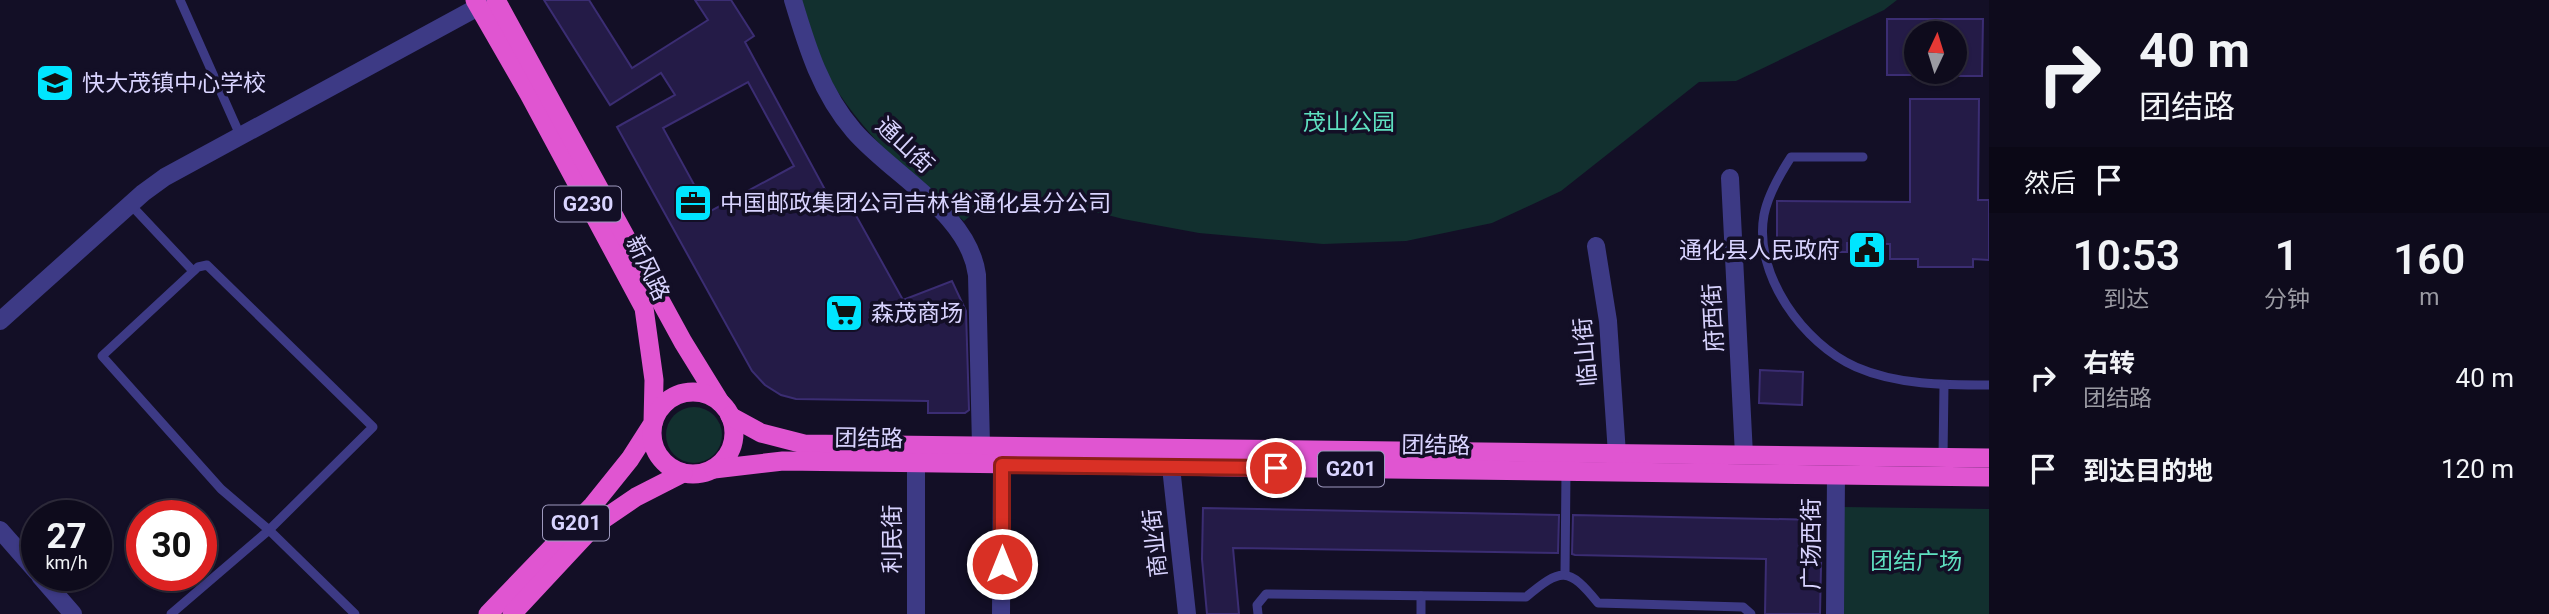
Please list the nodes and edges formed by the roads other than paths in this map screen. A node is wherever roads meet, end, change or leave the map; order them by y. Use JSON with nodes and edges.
{"nodes":[{"id":1,"x":180,"y":0,"type":"edge"},
{"id":2,"x":793,"y":0,"type":"edge"},
{"id":3,"x":485,"y":2,"type":"edge"},
{"id":4,"x":240,"y":135,"type":"junction"},
{"id":5,"x":1863,"y":158,"type":"dead end"},
{"id":6,"x":1730,"y":178,"type":"dead end"},
{"id":7,"x":130,"y":204,"type":"junction"},
{"id":8,"x":1595,"y":246,"type":"dead end"},
{"id":9,"x":193,"y":271,"type":"junction"},
{"id":10,"x":0,"y":321,"type":"edge"},
{"id":11,"x":1944,"y":385,"type":"junction"},
{"id":12,"x":1989,"y":385,"type":"edge"},
{"id":13,"x":725,"y":409,"type":"junction"},
{"id":14,"x":653,"y":424,"type":"junction"},
{"id":15,"x":981,"y":446,"type":"junction"},
{"id":16,"x":1617,"y":454,"type":"junction"},
{"id":17,"x":1744,"y":455,"type":"junction"},
{"id":18,"x":1943,"y":458,"type":"junction"},
{"id":19,"x":1989,"y":458,"type":"edge"},
{"id":20,"x":916,"y":464,"type":"junction"},
{"id":21,"x":1002,"y":465,"type":"junction"},
{"id":22,"x":1171,"y":467,"type":"junction"},
{"id":23,"x":714,"y":469,"type":"junction"},
{"id":24,"x":1566,"y":471,"type":"junction"},
{"id":25,"x":683,"y":473,"type":"junction"},
{"id":26,"x":1836,"y":475,"type":"junction"},
{"id":27,"x":1989,"y":477,"type":"edge"},
{"id":28,"x":0,"y":530,"type":"edge"},
{"id":29,"x":269,"y":530,"type":"junction"},
{"id":30,"x":21,"y":554,"type":"edge"},
{"id":31,"x":1564,"y":574,"type":"junction"},
{"id":32,"x":53,"y":591,"type":"edge"},
{"id":33,"x":1421,"y":596,"type":"junction"},
{"id":34,"x":73,"y":614,"type":"edge"},
{"id":35,"x":172,"y":614,"type":"edge"},
{"id":36,"x":355,"y":614,"type":"edge"},
{"id":37,"x":488,"y":614,"type":"edge"},
{"id":38,"x":512,"y":614,"type":"edge"},
{"id":39,"x":916,"y":614,"type":"edge"},
{"id":40,"x":1001,"y":614,"type":"edge"},
{"id":41,"x":1187,"y":614,"type":"edge"},
{"id":42,"x":1258,"y":614,"type":"edge"},
{"id":43,"x":1421,"y":614,"type":"edge"},
{"id":44,"x":1751,"y":614,"type":"edge"},
{"id":45,"x":1835,"y":614,"type":"edge"}],
"edges":[{"from":1,"to":4,"type":"lane"},
{"from":2,"to":15,"type":"street","name":"通山街"},
{"from":3,"to":4,"type":"street"},
{"from":3,"to":13,"type":"highway","name":"新风路","number":"G230"},
{"from":3,"to":14,"type":"highway","name":"新风路","number":"G230"},
{"from":4,"to":7,"type":"street"},
{"from":5,"to":11,"type":"lane"},
{"from":6,"to":17,"type":"street","name":"府西街"},
{"from":7,"to":9,"type":"lane"},
{"from":7,"to":10,"type":"street"},
{"from":8,"to":16,"type":"street","name":"临山街"},
{"from":9,"to":29,"type":"lane"},
{"from":9,"to":29,"type":"lane"},
{"from":11,"to":12,"type":"lane"},
{"from":11,"to":18,"type":"lane"},
{"from":13,"to":14,"type":"highway"},
{"from":13,"to":15,"type":"highway","name":"团结路","number":"G201"},
{"from":13,"to":23,"type":"highway"},
{"from":14,"to":25,"type":"highway"},
{"from":14,"to":37,"type":"highway","number":"G201"},
{"from":15,"to":16,"type":"highway","name":"团结路","number":"G201"},
{"from":16,"to":17,"type":"highway","name":"团结路","number":"G201"},
{"from":17,"to":18,"type":"highway","name":"团结路","number":"G201"},
{"from":18,"to":19,"type":"highway","name":"团结路","number":"G201"},
{"from":20,"to":21,"type":"highway","name":"团结路","number":"G201"},
{"from":20,"to":23,"type":"highway","name":"团结路","number":"G201"},
{"from":20,"to":39,"type":"street","name":"利民街"},
{"from":21,"to":22,"type":"highway","name":"团结路","number":"G201"},
{"from":21,"to":40,"type":"street"},
{"from":22,"to":24,"type":"highway","name":"团结路","number":"G201"},
{"from":22,"to":41,"type":"street","name":"商业街"},
{"from":23,"to":25,"type":"highway"},
{"from":24,"to":26,"type":"highway","name":"团结路","number":"G201"},
{"from":24,"to":31,"type":"lane"},
{"from":25,"to":38,"type":"highway","number":"G201"},
{"from":26,"to":27,"type":"highway","name":"团结路","number":"G201"},
{"from":26,"to":45,"type":"street","name":"广场西街"},
{"from":28,"to":30,"type":"street"},
{"from":29,"to":35,"type":"lane"},
{"from":29,"to":36,"type":"lane"},
{"from":31,"to":33,"type":"lane"},
{"from":31,"to":44,"type":"lane"},
{"from":32,"to":34,"type":"street"},
{"from":33,"to":42,"type":"lane"},
{"from":33,"to":43,"type":"lane"}]}
